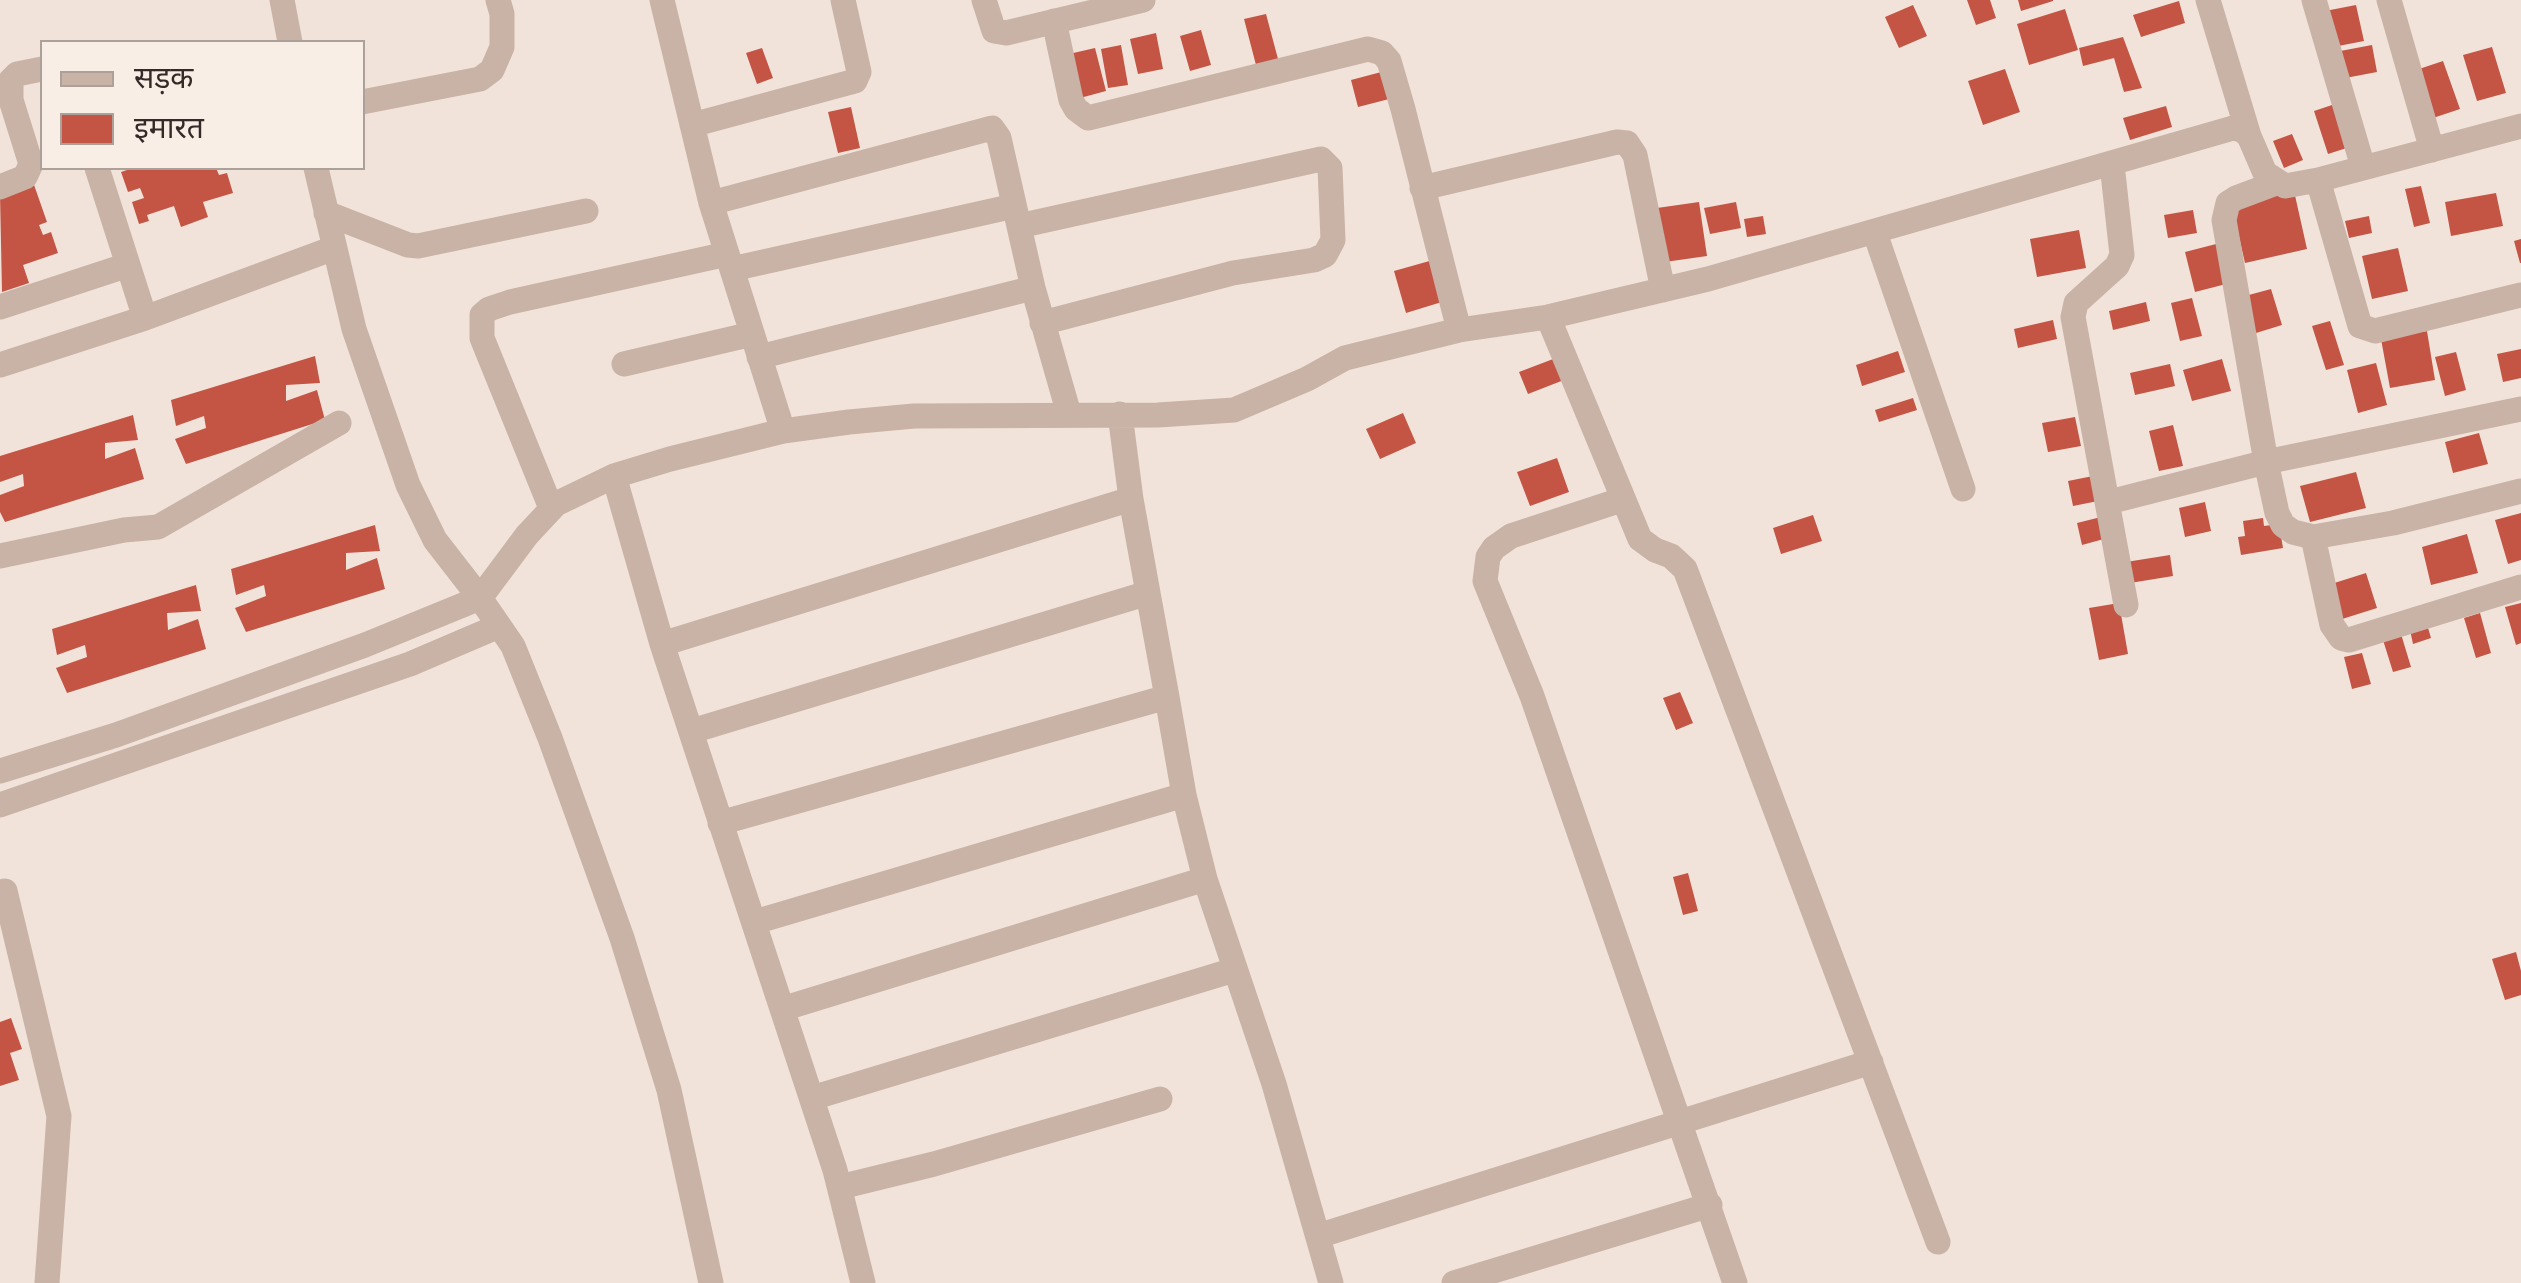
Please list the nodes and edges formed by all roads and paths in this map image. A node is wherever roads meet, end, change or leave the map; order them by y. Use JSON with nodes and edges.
{"nodes":[{"id":1,"x":282,"y":0,"type":"edge"},
{"id":2,"x":498,"y":0,"type":"edge"},
{"id":3,"x":662,"y":0,"type":"edge"},
{"id":4,"x":843,"y":0,"type":"edge"},
{"id":5,"x":984,"y":0,"type":"edge"},
{"id":6,"x":1142,"y":0,"type":"edge"},
{"id":7,"x":2208,"y":0,"type":"edge"},
{"id":8,"x":2314,"y":0,"type":"edge"},
{"id":9,"x":2389,"y":0,"type":"edge"},
{"id":10,"x":1054,"y":21,"type":"junction"},
{"id":11,"x":290,"y":40,"type":"edge"},
{"id":12,"x":40,"y":69,"type":"edge"},
{"id":13,"x":365,"y":101,"type":"edge"},
{"id":14,"x":692,"y":125,"type":"junction"},
{"id":15,"x":2521,"y":126,"type":"edge"},
{"id":16,"x":2249,"y":136,"type":"junction"},
{"id":17,"x":2432,"y":150,"type":"junction"},
{"id":18,"x":2112,"y":164,"type":"junction"},
{"id":19,"x":2362,"y":168,"type":"junction"},
{"id":20,"x":98,"y":170,"type":"edge"},
{"id":21,"x":316,"y":170,"type":"edge"},
{"id":22,"x":2318,"y":180,"type":"junction"},
{"id":23,"x":2276,"y":183,"type":"junction"},
{"id":24,"x":0,"y":186,"type":"edge"},
{"id":25,"x":1422,"y":188,"type":"junction"},
{"id":26,"x":711,"y":203,"type":"junction"},
{"id":27,"x":586,"y":211,"type":"dead end"},
{"id":28,"x":326,"y":213,"type":"junction"},
{"id":29,"x":1017,"y":216,"type":"junction"},
{"id":30,"x":1875,"y":233,"type":"junction"},
{"id":31,"x":334,"y":248,"type":"junction"},
{"id":32,"x":729,"y":262,"type":"junction"},
{"id":33,"x":128,"y":265,"type":"junction"},
{"id":34,"x":1033,"y":288,"type":"junction"},
{"id":35,"x":1662,"y":290,"type":"junction"},
{"id":36,"x":2521,"y":295,"type":"edge"},
{"id":37,"x":0,"y":307,"type":"edge"},
{"id":38,"x":1548,"y":317,"type":"junction"},
{"id":39,"x":145,"y":318,"type":"junction"},
{"id":40,"x":1042,"y":323,"type":"junction"},
{"id":41,"x":1459,"y":330,"type":"junction"},
{"id":42,"x":755,"y":346,"type":"junction"},
{"id":43,"x":0,"y":364,"type":"edge"},
{"id":44,"x":624,"y":364,"type":"dead end"},
{"id":45,"x":2521,"y":408,"type":"edge"},
{"id":46,"x":1069,"y":414,"type":"junction"},
{"id":47,"x":1120,"y":414,"type":"junction"},
{"id":48,"x":339,"y":422,"type":"dead end"},
{"id":49,"x":783,"y":431,"type":"junction"},
{"id":50,"x":2266,"y":462,"type":"junction"},
{"id":51,"x":614,"y":476,"type":"junction"},
{"id":52,"x":1963,"y":489,"type":"dead end"},
{"id":53,"x":2521,"y":491,"type":"edge"},
{"id":54,"x":1131,"y":499,"type":"junction"},
{"id":55,"x":1621,"y":500,"type":"junction"},
{"id":56,"x":2108,"y":502,"type":"junction"},
{"id":57,"x":551,"y":508,"type":"junction"},
{"id":58,"x":2314,"y":536,"type":"junction"},
{"id":59,"x":0,"y":556,"type":"edge"},
{"id":60,"x":2521,"y":587,"type":"edge"},
{"id":61,"x":1148,"y":592,"type":"junction"},
{"id":62,"x":480,"y":598,"type":"junction"},
{"id":63,"x":2126,"y":605,"type":"dead end"},
{"id":64,"x":506,"y":636,"type":"junction"},
{"id":65,"x":662,"y":644,"type":"junction"},
{"id":66,"x":1167,"y":697,"type":"junction"},
{"id":67,"x":692,"y":731,"type":"junction"},
{"id":68,"x":0,"y":771,"type":"edge"},
{"id":69,"x":1184,"y":795,"type":"junction"},
{"id":70,"x":0,"y":805,"type":"edge"},
{"id":71,"x":720,"y":823,"type":"junction"},
{"id":72,"x":1205,"y":879,"type":"junction"},
{"id":73,"x":6,"y":890,"type":"dead end"},
{"id":74,"x":755,"y":922,"type":"junction"},
{"id":75,"x":1234,"y":970,"type":"junction"},
{"id":76,"x":782,"y":1009,"type":"junction"},
{"id":77,"x":1871,"y":1062,"type":"junction"},
{"id":78,"x":812,"y":1098,"type":"junction"},
{"id":79,"x":1160,"y":1099,"type":"dead end"},
{"id":80,"x":1679,"y":1122,"type":"junction"},
{"id":81,"x":840,"y":1187,"type":"junction"},
{"id":82,"x":1710,"y":1205,"type":"junction"},
{"id":83,"x":1318,"y":1236,"type":"junction"},
{"id":84,"x":1938,"y":1242,"type":"dead end"},
{"id":85,"x":1471,"y":1280,"type":"edge"},
{"id":86,"x":47,"y":1283,"type":"edge"},
{"id":87,"x":711,"y":1283,"type":"edge"},
{"id":88,"x":863,"y":1283,"type":"edge"},
{"id":89,"x":1332,"y":1283,"type":"edge"},
{"id":90,"x":1735,"y":1283,"type":"edge"}],
"edges":[{"from":1,"to":11,"type":"street"},
{"from":2,"to":13,"type":"street"},
{"from":3,"to":14,"type":"street"},
{"from":4,"to":14,"type":"street"},
{"from":5,"to":10,"type":"street"},
{"from":6,"to":10,"type":"street"},
{"from":7,"to":16,"type":"street"},
{"from":8,"to":19,"type":"street"},
{"from":9,"to":17,"type":"street"},
{"from":10,"to":25,"type":"street"},
{"from":12,"to":24,"type":"street"},
{"from":14,"to":26,"type":"street"},
{"from":15,"to":17,"type":"street"},
{"from":16,"to":18,"type":"street"},
{"from":16,"to":23,"type":"street"},
{"from":17,"to":19,"type":"street"},
{"from":18,"to":30,"type":"street"},
{"from":18,"to":56,"type":"street"},
{"from":19,"to":22,"type":"street"},
{"from":20,"to":33,"type":"street"},
{"from":21,"to":28,"type":"street"},
{"from":22,"to":23,"type":"street"},
{"from":22,"to":36,"type":"street"},
{"from":23,"to":50,"type":"street"},
{"from":25,"to":35,"type":"street"},
{"from":25,"to":41,"type":"street"},
{"from":26,"to":29,"type":"street"},
{"from":26,"to":32,"type":"street"},
{"from":27,"to":28,"type":"street"},
{"from":28,"to":31,"type":"street"},
{"from":29,"to":32,"type":"street"},
{"from":29,"to":34,"type":"street"},
{"from":29,"to":40,"type":"street"},
{"from":30,"to":35,"type":"street"},
{"from":30,"to":52,"type":"street"},
{"from":31,"to":39,"type":"street"},
{"from":31,"to":62,"type":"street"},
{"from":32,"to":42,"type":"street"},
{"from":32,"to":57,"type":"street"},
{"from":33,"to":37,"type":"street"},
{"from":33,"to":39,"type":"street"},
{"from":34,"to":40,"type":"street"},
{"from":34,"to":42,"type":"street"},
{"from":35,"to":38,"type":"street"},
{"from":38,"to":41,"type":"street"},
{"from":38,"to":55,"type":"street"},
{"from":39,"to":43,"type":"street"},
{"from":40,"to":46,"type":"street"},
{"from":41,"to":47,"type":"street"},
{"from":42,"to":44,"type":"street"},
{"from":42,"to":49,"type":"street"},
{"from":45,"to":50,"type":"street"},
{"from":46,"to":47,"type":"street"},
{"from":46,"to":49,"type":"street"},
{"from":47,"to":54,"type":"street"},
{"from":48,"to":59,"type":"street"},
{"from":49,"to":51,"type":"street"},
{"from":50,"to":56,"type":"street"},
{"from":50,"to":58,"type":"street"},
{"from":51,"to":57,"type":"street"},
{"from":51,"to":65,"type":"street"},
{"from":53,"to":58,"type":"street"},
{"from":54,"to":61,"type":"street"},
{"from":54,"to":65,"type":"street"},
{"from":55,"to":77,"type":"street"},
{"from":55,"to":80,"type":"street"},
{"from":56,"to":63,"type":"street"},
{"from":57,"to":62,"type":"street"},
{"from":58,"to":60,"type":"street"},
{"from":61,"to":66,"type":"street"},
{"from":61,"to":67,"type":"street"},
{"from":62,"to":64,"type":"street"},
{"from":62,"to":68,"type":"street"},
{"from":64,"to":70,"type":"street"},
{"from":64,"to":87,"type":"street"},
{"from":65,"to":67,"type":"street"},
{"from":66,"to":69,"type":"street"},
{"from":66,"to":71,"type":"street"},
{"from":67,"to":71,"type":"street"},
{"from":69,"to":72,"type":"street"},
{"from":69,"to":74,"type":"street"},
{"from":71,"to":74,"type":"street"},
{"from":72,"to":75,"type":"street"},
{"from":72,"to":76,"type":"street"},
{"from":73,"to":86,"type":"street"},
{"from":74,"to":76,"type":"street"},
{"from":75,"to":78,"type":"street"},
{"from":75,"to":83,"type":"street"},
{"from":76,"to":78,"type":"street"},
{"from":77,"to":80,"type":"street"},
{"from":77,"to":84,"type":"street"},
{"from":78,"to":81,"type":"street"},
{"from":79,"to":81,"type":"street"},
{"from":80,"to":82,"type":"street"},
{"from":80,"to":83,"type":"street"},
{"from":81,"to":88,"type":"street"},
{"from":82,"to":85,"type":"street"},
{"from":82,"to":90,"type":"street"},
{"from":83,"to":89,"type":"street"}]}
